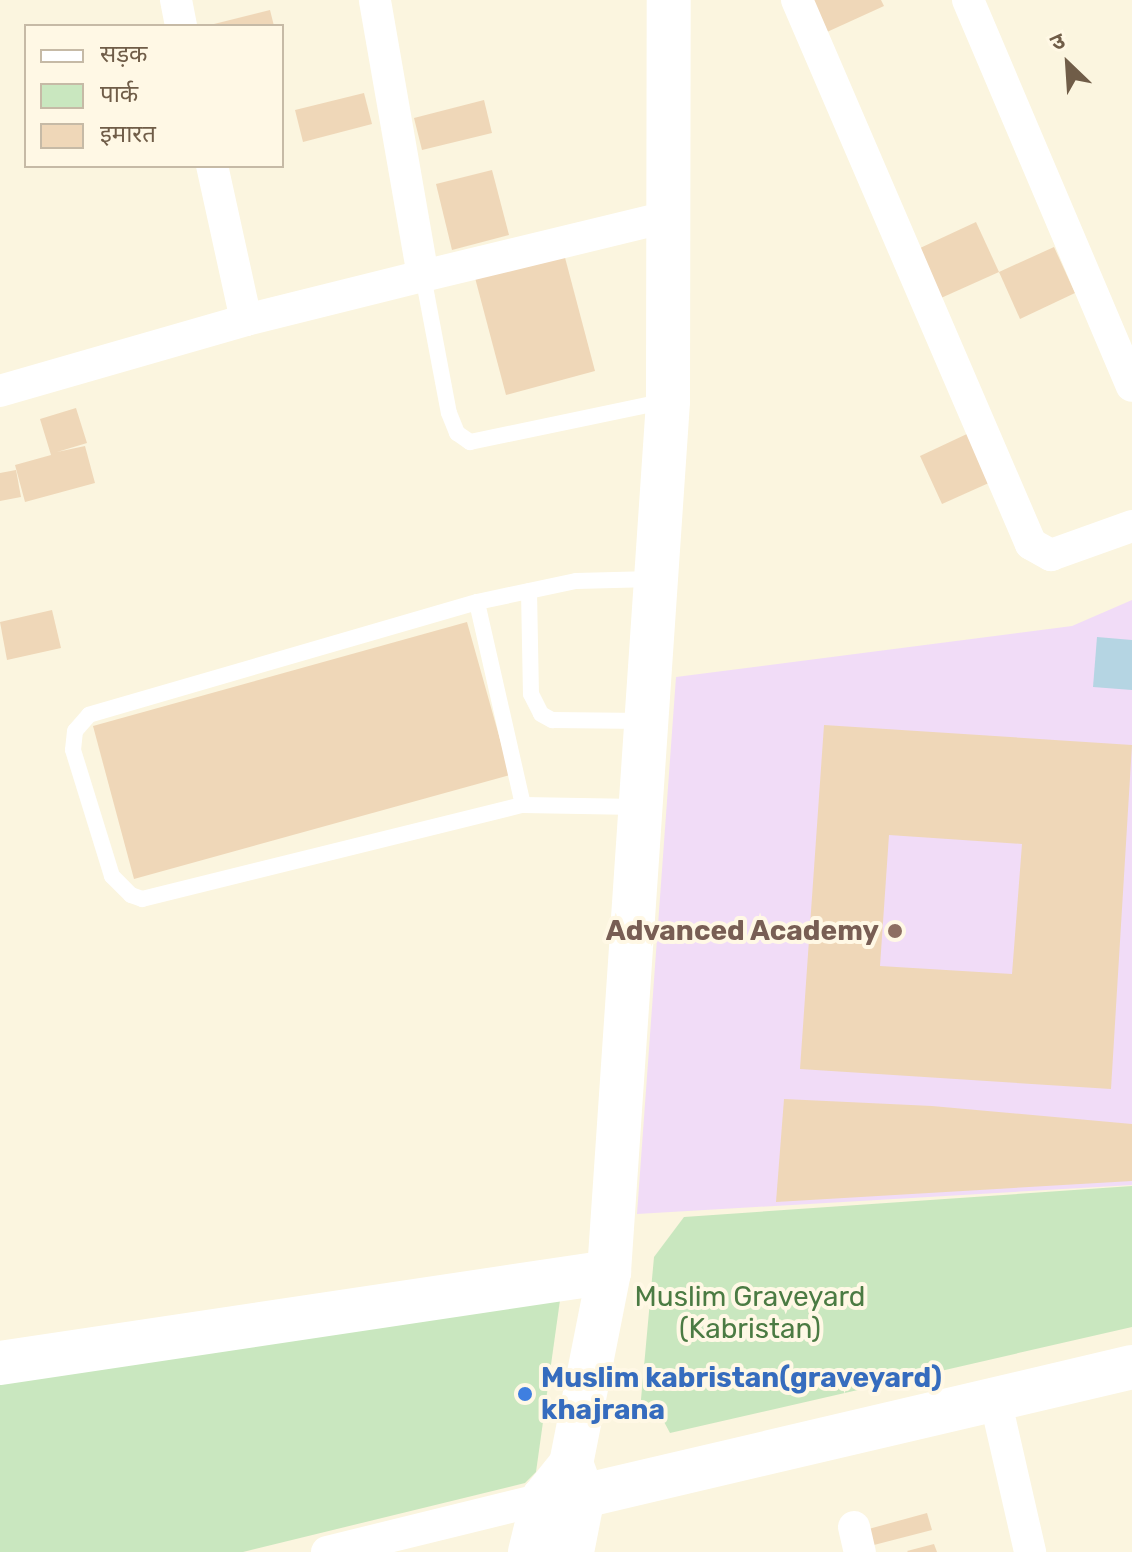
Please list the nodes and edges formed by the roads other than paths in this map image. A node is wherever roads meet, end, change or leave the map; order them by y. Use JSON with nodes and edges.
{"nodes":[{"id":1,"x":176,"y":0,"type":"edge"},
{"id":2,"x":375,"y":0,"type":"edge"},
{"id":3,"x":669,"y":0,"type":"edge"},
{"id":4,"x":797,"y":0,"type":"edge"},
{"id":5,"x":968,"y":0,"type":"edge"},
{"id":6,"x":181,"y":24,"type":"edge"},
{"id":7,"x":212,"y":168,"type":"edge"},
{"id":8,"x":671,"y":216,"type":"junction"},
{"id":9,"x":423,"y":276,"type":"junction"},
{"id":10,"x":246,"y":320,"type":"junction"},
{"id":11,"x":1132,"y":386,"type":"edge"},
{"id":12,"x":0,"y":391,"type":"edge"},
{"id":13,"x":668,"y":401,"type":"junction"},
{"id":14,"x":1132,"y":526,"type":"edge"},
{"id":15,"x":657,"y":579,"type":"junction"},
{"id":16,"x":529,"y":591,"type":"junction"},
{"id":17,"x":477,"y":602,"type":"junction"},
{"id":18,"x":649,"y":721,"type":"junction"},
{"id":19,"x":523,"y":805,"type":"junction"},
{"id":20,"x":644,"y":807,"type":"junction"},
{"id":21,"x":609,"y":1272,"type":"junction"},
{"id":22,"x":0,"y":1363,"type":"edge"},
{"id":23,"x":1132,"y":1367,"type":"edge"},
{"id":24,"x":996,"y":1403,"type":"junction"},
{"id":25,"x":566,"y":1487,"type":"junction"},
{"id":26,"x":391,"y":1544,"type":"edge"},
{"id":27,"x":327,"y":1552,"type":"edge"},
{"id":28,"x":530,"y":1552,"type":"edge"},
{"id":29,"x":572,"y":1552,"type":"edge"},
{"id":30,"x":1030,"y":1552,"type":"edge"}],
"edges":[{"from":1,"to":6,"type":"street"},
{"from":2,"to":9,"type":"street"},
{"from":3,"to":8,"type":"street"},
{"from":4,"to":14,"type":"street"},
{"from":5,"to":11,"type":"street"},
{"from":7,"to":10,"type":"street"},
{"from":8,"to":9,"type":"street"},
{"from":8,"to":13,"type":"street"},
{"from":9,"to":10,"type":"street"},
{"from":9,"to":13,"type":"lane"},
{"from":10,"to":12,"type":"street"},
{"from":13,"to":15,"type":"street"},
{"from":15,"to":16,"type":"lane"},
{"from":15,"to":18,"type":"street"},
{"from":16,"to":17,"type":"lane"},
{"from":16,"to":18,"type":"lane"},
{"from":17,"to":19,"type":"lane"},
{"from":17,"to":19,"type":"lane"},
{"from":18,"to":20,"type":"street"},
{"from":19,"to":20,"type":"lane"},
{"from":20,"to":21,"type":"street"},
{"from":21,"to":22,"type":"street"},
{"from":21,"to":25,"type":"street"},
{"from":23,"to":24,"type":"street"},
{"from":24,"to":25,"type":"street"},
{"from":24,"to":30,"type":"street"},
{"from":25,"to":26,"type":"street"},
{"from":25,"to":28,"type":"street"},
{"from":25,"to":29,"type":"street"},
{"from":26,"to":27,"type":"street"}]}
